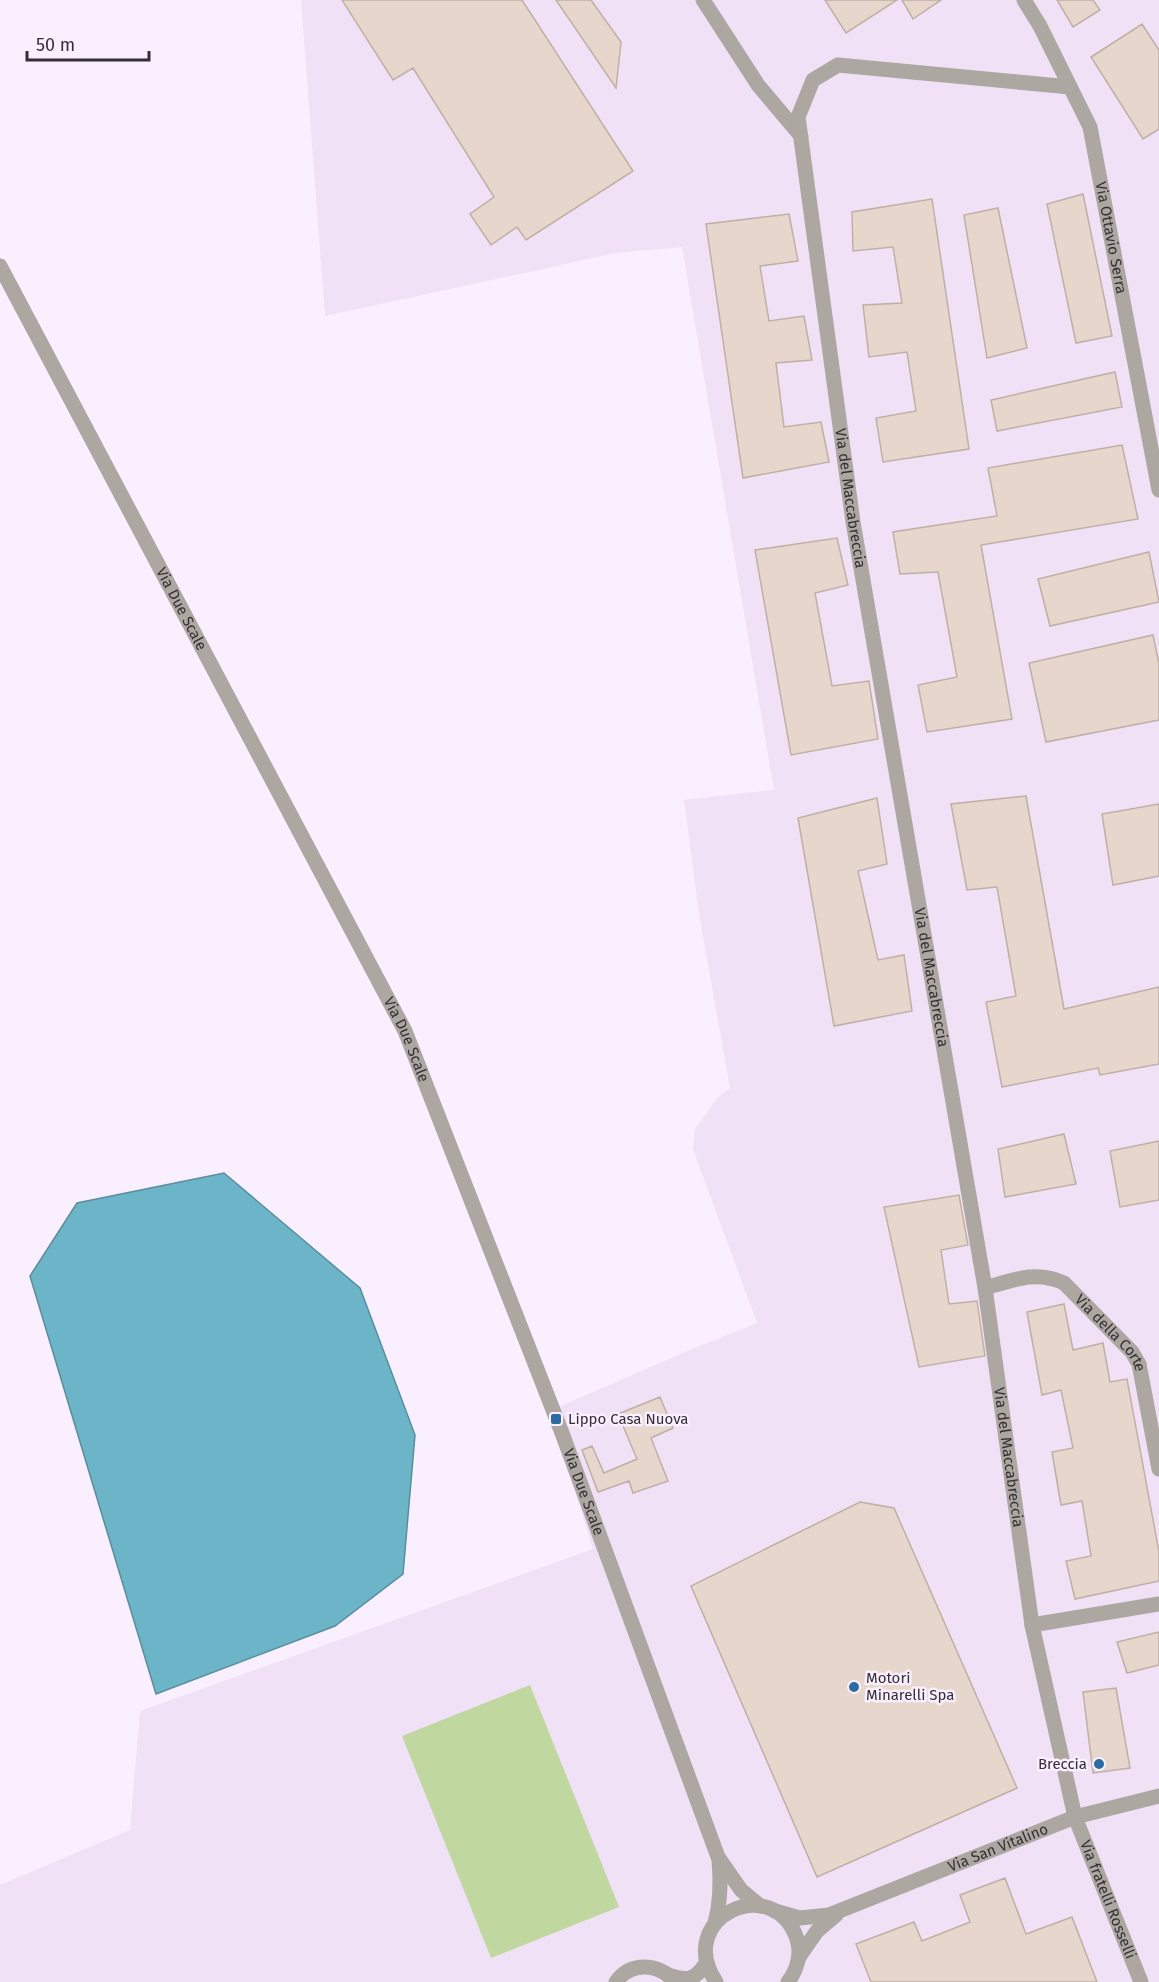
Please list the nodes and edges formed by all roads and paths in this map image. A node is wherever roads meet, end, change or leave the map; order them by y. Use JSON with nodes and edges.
{"nodes":[{"id":1,"x":703,"y":0,"type":"edge"},
{"id":2,"x":1024,"y":0,"type":"edge"},
{"id":3,"x":1070,"y":87,"type":"junction"},
{"id":4,"x":801,"y":136,"type":"junction"},
{"id":5,"x":0,"y":266,"type":"edge"},
{"id":6,"x":1159,"y":490,"type":"edge"},
{"id":7,"x":985,"y":1288,"type":"junction"},
{"id":8,"x":1159,"y":1469,"type":"edge"},
{"id":9,"x":1159,"y":1604,"type":"edge"},
{"id":10,"x":1032,"y":1624,"type":"junction"},
{"id":11,"x":1159,"y":1796,"type":"edge"},
{"id":12,"x":1075,"y":1817,"type":"junction"},
{"id":13,"x":718,"y":1857,"type":"junction"},
{"id":14,"x":760,"y":1906,"type":"junction"},
{"id":15,"x":776,"y":1911,"type":"junction"},
{"id":16,"x":841,"y":1911,"type":"junction"},
{"id":17,"x":715,"y":1923,"type":"junction"},
{"id":18,"x":799,"y":1958,"type":"junction"},
{"id":19,"x":706,"y":1963,"type":"junction"},
{"id":20,"x":671,"y":1978,"type":"edge"},
{"id":21,"x":790,"y":1980,"type":"edge"},
{"id":22,"x":616,"y":1982,"type":"edge"},
{"id":23,"x":716,"y":1982,"type":"edge"},
{"id":24,"x":1141,"y":1982,"type":"edge"}],
"edges":[{"from":1,"to":4,"type":"street"},
{"from":2,"to":3,"type":"street","name":"Via Ottavio Serra"},
{"from":3,"to":4,"type":"street","name":"Via del Maccabreccia"},
{"from":3,"to":6,"type":"street","name":"Via Ottavio Serra"},
{"from":4,"to":7,"type":"street","name":"Via del Maccabreccia"},
{"from":5,"to":13,"type":"street","name":"Via Due Scale"},
{"from":7,"to":8,"type":"street","name":"Via della Corte"},
{"from":7,"to":10,"type":"street","name":"Via del Maccabreccia"},
{"from":9,"to":10,"type":"street"},
{"from":10,"to":12,"type":"street","name":"Via del Maccabreccia"},
{"from":11,"to":12,"type":"street","name":"Via San Vitalino"},
{"from":12,"to":16,"type":"street","name":"Via San Vitalino"},
{"from":12,"to":24,"type":"street","name":"Via fratelli Rosselli"},
{"from":13,"to":14,"type":"street","name":"Via Due Scale"},
{"from":13,"to":17,"type":"street","name":"Via Due Scale"},
{"from":14,"to":15,"type":"street","name":"Via San Vitalino"},
{"from":14,"to":17,"type":"street"},
{"from":15,"to":16,"type":"street","name":"Via San Vitalino"},
{"from":15,"to":18,"type":"street"},
{"from":16,"to":18,"type":"street","name":"Via San Vitalino"},
{"from":17,"to":19,"type":"street","name":"Via Due Scale"},
{"from":18,"to":21,"type":"street","name":"Via San Vitalino"},
{"from":19,"to":20,"type":"street"},
{"from":19,"to":23,"type":"street"},
{"from":20,"to":22,"type":"street"}]}
